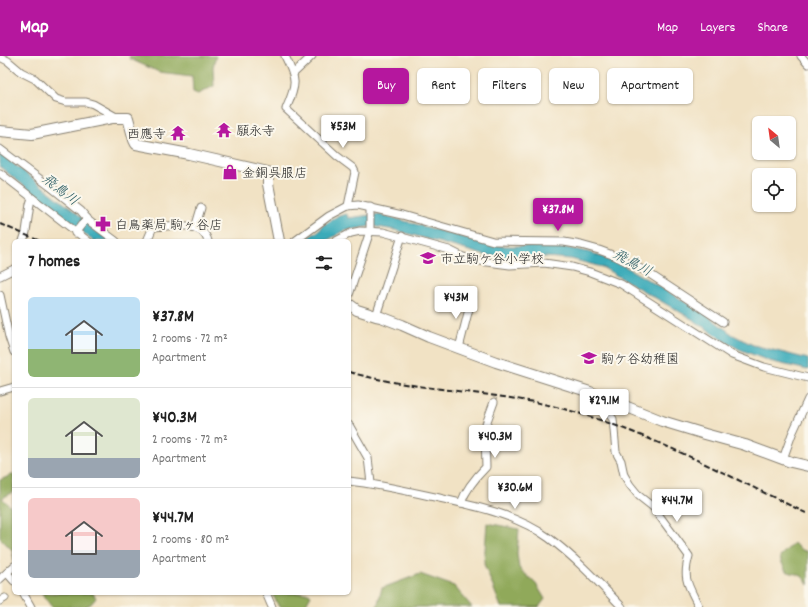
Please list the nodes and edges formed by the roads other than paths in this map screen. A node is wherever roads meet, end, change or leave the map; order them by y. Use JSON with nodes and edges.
{"nodes":[{"id":1,"x":285,"y":56,"type":"edge"},
{"id":2,"x":312,"y":56,"type":"edge"},
{"id":3,"x":802,"y":56,"type":"edge"},
{"id":4,"x":0,"y":57,"type":"edge"},
{"id":5,"x":808,"y":64,"type":"edge"},
{"id":6,"x":294,"y":74,"type":"junction"},
{"id":7,"x":118,"y":118,"type":"junction"},
{"id":8,"x":0,"y":130,"type":"edge"},
{"id":9,"x":0,"y":149,"type":"edge"},
{"id":10,"x":0,"y":173,"type":"edge"},
{"id":11,"x":32,"y":198,"type":"junction"},
{"id":12,"x":348,"y":206,"type":"junction"},
{"id":13,"x":201,"y":208,"type":"dead end"},
{"id":14,"x":370,"y":210,"type":"junction"},
{"id":15,"x":86,"y":219,"type":"junction"},
{"id":16,"x":195,"y":228,"type":"junction"},
{"id":17,"x":370,"y":229,"type":"junction"},
{"id":18,"x":76,"y":232,"type":"junction"},
{"id":19,"x":402,"y":236,"type":"junction"},
{"id":20,"x":24,"y":239,"type":"edge"},
{"id":21,"x":85,"y":239,"type":"edge"},
{"id":22,"x":113,"y":239,"type":"edge"},
{"id":23,"x":148,"y":239,"type":"edge"},
{"id":24,"x":208,"y":239,"type":"edge"},
{"id":25,"x":279,"y":239,"type":"edge"},
{"id":26,"x":298,"y":239,"type":"edge"},
{"id":27,"x":340,"y":239,"type":"edge"},
{"id":28,"x":12,"y":271,"type":"edge"},
{"id":29,"x":0,"y":276,"type":"edge"},
{"id":30,"x":351,"y":289,"type":"edge"},
{"id":31,"x":0,"y":295,"type":"edge"},
{"id":32,"x":472,"y":297,"type":"dead end"},
{"id":33,"x":351,"y":306,"type":"edge"},
{"id":34,"x":376,"y":316,"type":"junction"},
{"id":35,"x":723,"y":322,"type":"dead end"},
{"id":36,"x":12,"y":346,"type":"edge"},
{"id":37,"x":458,"y":348,"type":"junction"},
{"id":38,"x":808,"y":378,"type":"edge"},
{"id":39,"x":12,"y":388,"type":"edge"},
{"id":40,"x":0,"y":391,"type":"edge"},
{"id":41,"x":590,"y":392,"type":"junction"},
{"id":42,"x":808,"y":399,"type":"edge"},
{"id":43,"x":494,"y":402,"type":"dead end"},
{"id":44,"x":351,"y":428,"type":"edge"},
{"id":45,"x":783,"y":459,"type":"junction"},
{"id":46,"x":808,"y":466,"type":"edge"},
{"id":47,"x":351,"y":481,"type":"edge"},
{"id":48,"x":371,"y":483,"type":"junction"},
{"id":49,"x":461,"y":503,"type":"junction"},
{"id":50,"x":12,"y":568,"type":"edge"},
{"id":51,"x":7,"y":573,"type":"junction"},
{"id":52,"x":12,"y":578,"type":"edge"},
{"id":53,"x":0,"y":579,"type":"edge"},
{"id":54,"x":24,"y":595,"type":"edge"},
{"id":55,"x":267,"y":595,"type":"edge"},
{"id":56,"x":31,"y":607,"type":"edge"},
{"id":57,"x":272,"y":607,"type":"edge"},
{"id":58,"x":622,"y":607,"type":"edge"},
{"id":59,"x":699,"y":607,"type":"edge"}],
"edges":[{"from":1,"to":6,"type":"street"},
{"from":2,"to":6,"type":"street"},
{"from":3,"to":5,"type":"street"},
{"from":4,"to":7,"type":"street"},
{"from":6,"to":12,"type":"street"},
{"from":7,"to":8,"type":"highway"},
{"from":7,"to":25,"type":"highway"},
{"from":9,"to":15,"type":"street"},
{"from":10,"to":11,"type":"street"},
{"from":11,"to":18,"type":"street"},
{"from":11,"to":20,"type":"street"},
{"from":12,"to":14,"type":"street"},
{"from":12,"to":26,"type":"street"},
{"from":13,"to":16,"type":"street"},
{"from":14,"to":17,"type":"street"},
{"from":14,"to":35,"type":"street"},
{"from":15,"to":18,"type":"street"},
{"from":15,"to":22,"type":"street"},
{"from":16,"to":23,"type":"street"},
{"from":16,"to":24,"type":"street"},
{"from":17,"to":19,"type":"street"},
{"from":17,"to":27,"type":"street"},
{"from":17,"to":30,"type":"street"},
{"from":18,"to":21,"type":"street"},
{"from":19,"to":34,"type":"street"},
{"from":19,"to":38,"type":"street"},
{"from":28,"to":29,"type":"street"},
{"from":31,"to":36,"type":"street"},
{"from":32,"to":37,"type":"street"},
{"from":33,"to":34,"type":"highway"},
{"from":34,"to":37,"type":"highway"},
{"from":37,"to":41,"type":"highway"},
{"from":39,"to":40,"type":"street"},
{"from":41,"to":45,"type":"highway"},
{"from":41,"to":59,"type":"street"},
{"from":42,"to":45,"type":"street"},
{"from":43,"to":49,"type":"street"},
{"from":44,"to":48,"type":"street"},
{"from":45,"to":46,"type":"highway"},
{"from":47,"to":48,"type":"street"},
{"from":48,"to":49,"type":"street"},
{"from":49,"to":58,"type":"street"},
{"from":50,"to":51,"type":"street"},
{"from":51,"to":52,"type":"street"},
{"from":51,"to":53,"type":"street"},
{"from":54,"to":56,"type":"street"},
{"from":55,"to":57,"type":"street"}]}
